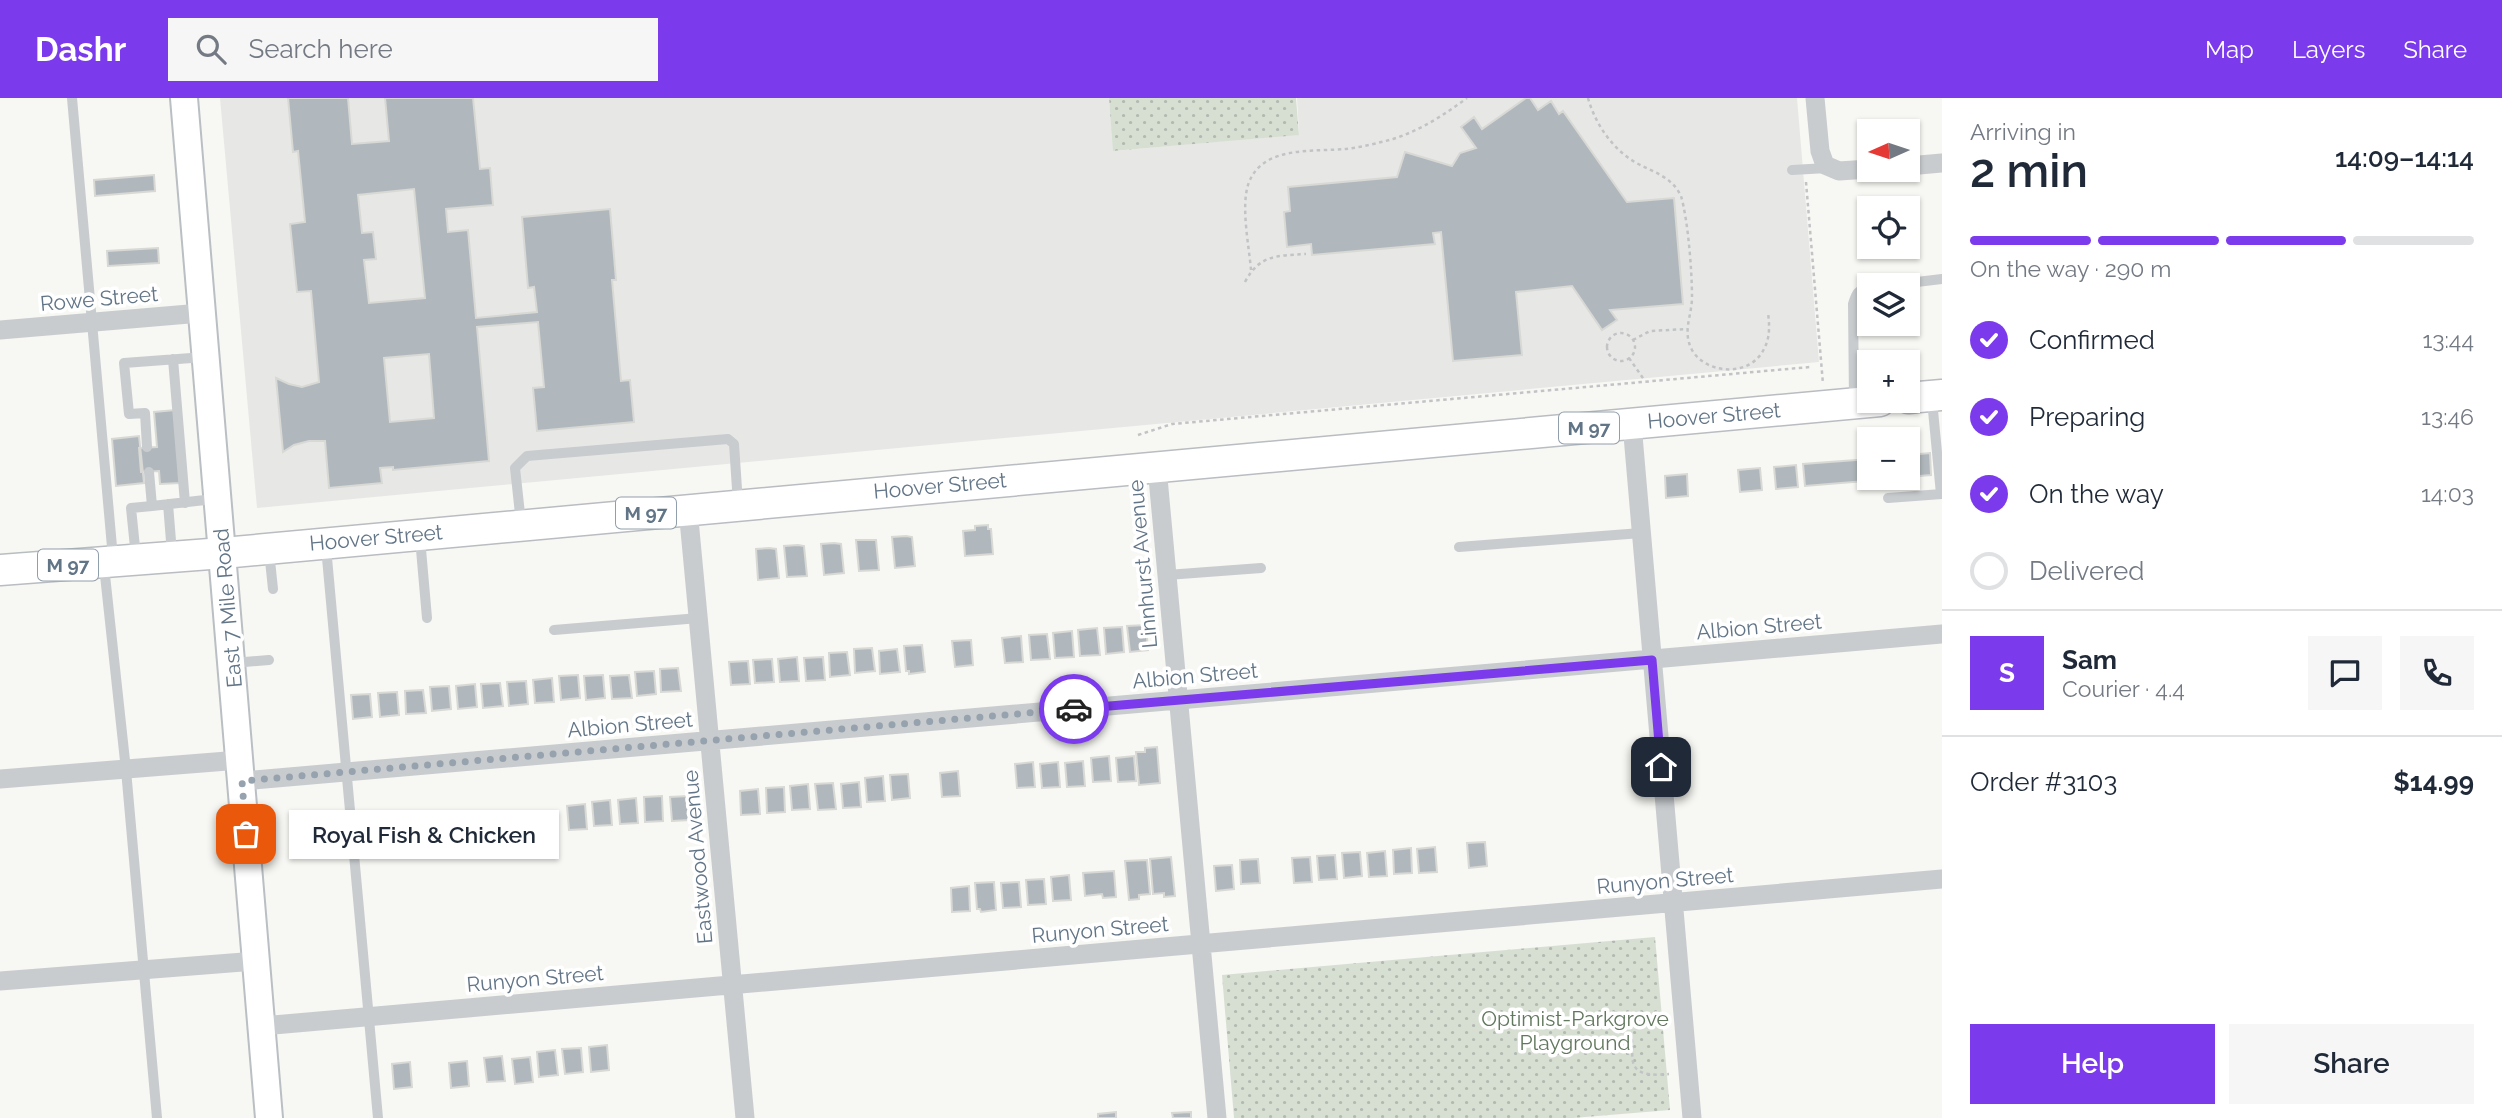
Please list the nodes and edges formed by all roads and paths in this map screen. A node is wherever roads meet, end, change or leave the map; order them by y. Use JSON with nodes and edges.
{"nodes":[{"id":1,"x":72,"y":98,"type":"edge"},
{"id":2,"x":184,"y":98,"type":"edge"},
{"id":3,"x":1468,"y":98,"type":"edge"},
{"id":4,"x":1588,"y":98,"type":"edge"},
{"id":5,"x":1815,"y":98,"type":"edge"},
{"id":6,"x":1942,"y":163,"type":"edge"},
{"id":7,"x":1920,"y":165,"type":"edge"},
{"id":8,"x":1827,"y":166,"type":"junction"},
{"id":9,"x":1805,"y":169,"type":"junction"},
{"id":10,"x":1793,"y":170,"type":"dead end"},
{"id":11,"x":1857,"y":170,"type":"edge"},
{"id":12,"x":1306,"y":254,"type":"dead end"},
{"id":13,"x":1251,"y":270,"type":"junction"},
{"id":14,"x":1942,"y":279,"type":"edge"},
{"id":15,"x":1245,"y":282,"type":"dead end"},
{"id":16,"x":1920,"y":282,"type":"edge"},
{"id":17,"x":1857,"y":294,"type":"edge"},
{"id":18,"x":201,"y":313,"type":"junction"},
{"id":19,"x":1768,"y":313,"type":"dead end"},
{"id":20,"x":92,"y":322,"type":"junction"},
{"id":21,"x":1687,"y":328,"type":"junction"},
{"id":22,"x":0,"y":330,"type":"edge"},
{"id":23,"x":1857,"y":330,"type":"edge"},
{"id":24,"x":1633,"y":340,"type":"junction"},
{"id":25,"x":205,"y":356,"type":"junction"},
{"id":26,"x":1629,"y":358,"type":"junction"},
{"id":27,"x":173,"y":359,"type":"junction"},
{"id":28,"x":1810,"y":367,"type":"dead end"},
{"id":29,"x":1645,"y":381,"type":"junction"},
{"id":30,"x":1927,"y":396,"type":"edge"},
{"id":31,"x":1857,"y":403,"type":"edge"},
{"id":32,"x":1825,"y":406,"type":"junction"},
{"id":33,"x":1632,"y":424,"type":"junction"},
{"id":34,"x":1138,"y":435,"type":"dead end"},
{"id":35,"x":147,"y":447,"type":"dead end"},
{"id":36,"x":1157,"y":467,"type":"junction"},
{"id":37,"x":153,"y":477,"type":"dead end"},
{"id":38,"x":1942,"y":494,"type":"edge"},
{"id":39,"x":1888,"y":498,"type":"dead end"},
{"id":40,"x":218,"y":499,"type":"junction"},
{"id":41,"x":185,"y":503,"type":"junction"},
{"id":42,"x":169,"y":504,"type":"junction"},
{"id":43,"x":738,"y":505,"type":"junction"},
{"id":44,"x":152,"y":506,"type":"junction"},
{"id":45,"x":688,"y":509,"type":"junction"},
{"id":46,"x":521,"y":525,"type":"junction"},
{"id":47,"x":1641,"y":533,"type":"junction"},
{"id":48,"x":420,"y":534,"type":"junction"},
{"id":49,"x":326,"y":543,"type":"junction"},
{"id":50,"x":1459,"y":547,"type":"dead end"},
{"id":51,"x":269,"y":548,"type":"junction"},
{"id":52,"x":223,"y":553,"type":"junction"},
{"id":53,"x":173,"y":557,"type":"junction"},
{"id":54,"x":118,"y":561,"type":"junction"},
{"id":55,"x":1261,"y":568,"type":"dead end"},
{"id":56,"x":0,"y":570,"type":"edge"},
{"id":57,"x":1167,"y":575,"type":"junction"},
{"id":58,"x":273,"y":589,"type":"dead end"},
{"id":59,"x":427,"y":618,"type":"dead end"},
{"id":60,"x":699,"y":618,"type":"junction"},
{"id":61,"x":554,"y":630,"type":"dead end"},
{"id":62,"x":1942,"y":634,"type":"edge"},
{"id":63,"x":269,"y":660,"type":"dead end"},
{"id":64,"x":1652,"y":660,"type":"junction"},
{"id":65,"x":232,"y":663,"type":"junction"},
{"id":66,"x":1178,"y":700,"type":"junction"},
{"id":67,"x":710,"y":741,"type":"junction"},
{"id":68,"x":125,"y":769,"type":"junction"},
{"id":69,"x":241,"y":771,"type":"junction"},
{"id":70,"x":346,"y":772,"type":"junction"},
{"id":71,"x":0,"y":779,"type":"edge"},
{"id":72,"x":1942,"y":879,"type":"edge"},
{"id":73,"x":1673,"y":903,"type":"junction"},
{"id":74,"x":1201,"y":944,"type":"junction"},
{"id":75,"x":257,"y":961,"type":"junction"},
{"id":76,"x":144,"y":970,"type":"junction"},
{"id":77,"x":0,"y":981,"type":"edge"},
{"id":78,"x":733,"y":985,"type":"junction"},
{"id":79,"x":1634,"y":1013,"type":"dead end"},
{"id":80,"x":369,"y":1016,"type":"junction"},
{"id":81,"x":1608,"y":1021,"type":"dead end"},
{"id":82,"x":1625,"y":1024,"type":"junction"},
{"id":83,"x":262,"y":1026,"type":"junction"},
{"id":84,"x":1669,"y":1074,"type":"dead end"},
{"id":85,"x":158,"y":1118,"type":"edge"},
{"id":86,"x":269,"y":1118,"type":"edge"},
{"id":87,"x":378,"y":1118,"type":"edge"},
{"id":88,"x":745,"y":1118,"type":"edge"},
{"id":89,"x":1217,"y":1118,"type":"edge"},
{"id":90,"x":1692,"y":1118,"type":"edge"}],
"edges":[{"from":1,"to":20,"type":"lane"},
{"from":2,"to":18,"type":"street","name":"East 7 Mile Road"},
{"from":3,"to":13,"type":"path"},
{"from":4,"to":21,"type":"path"},
{"from":5,"to":8,"type":"street"},
{"from":6,"to":7,"type":"street"},
{"from":8,"to":9,"type":"lane"},
{"from":8,"to":11,"type":"street"},
{"from":9,"to":10,"type":"lane"},
{"from":9,"to":32,"type":"path"},
{"from":12,"to":13,"type":"path"},
{"from":13,"to":15,"type":"path"},
{"from":14,"to":16,"type":"lane"},
{"from":17,"to":23,"type":"lane"},
{"from":18,"to":20,"type":"street","name":"Rowe Street"},
{"from":18,"to":25,"type":"street","name":"East 7 Mile Road"},
{"from":19,"to":21,"type":"path"},
{"from":20,"to":22,"type":"street","name":"Rowe Street"},
{"from":20,"to":54,"type":"lane"},
{"from":21,"to":24,"type":"path"},
{"from":24,"to":26,"type":"path"},
{"from":24,"to":26,"type":"path"},
{"from":25,"to":27,"type":"lane"},
{"from":25,"to":40,"type":"street","name":"East 7 Mile Road"},
{"from":26,"to":29,"type":"path"},
{"from":27,"to":35,"type":"lane"},
{"from":27,"to":41,"type":"lane"},
{"from":28,"to":29,"type":"path"},
{"from":29,"to":34,"type":"path"},
{"from":30,"to":38,"type":"lane"},
{"from":31,"to":32,"type":"main road","name":"Hoover Street","number":"M 97"},
{"from":32,"to":33,"type":"main road","name":"Hoover Street","number":"M 97"},
{"from":33,"to":36,"type":"main road","name":"Hoover Street","number":"M 97"},
{"from":33,"to":47,"type":"street"},
{"from":36,"to":43,"type":"main road","name":"Hoover Street","number":"M 97"},
{"from":36,"to":57,"type":"street","name":"Linnhurst Avenue"},
{"from":37,"to":44,"type":"lane"},
{"from":38,"to":39,"type":"lane"},
{"from":40,"to":41,"type":"lane"},
{"from":40,"to":52,"type":"street","name":"East 7 Mile Road"},
{"from":41,"to":42,"type":"lane"},
{"from":42,"to":44,"type":"lane"},
{"from":42,"to":53,"type":"lane"},
{"from":43,"to":45,"type":"main road","name":"Hoover Street","number":"M 97"},
{"from":43,"to":46,"type":"lane"},
{"from":44,"to":54,"type":"lane"},
{"from":45,"to":46,"type":"main road","name":"Hoover Street","number":"M 97"},
{"from":45,"to":60,"type":"street","name":"Eastwood Avenue"},
{"from":46,"to":48,"type":"main road","name":"Hoover Street","number":"M 97"},
{"from":47,"to":50,"type":"lane"},
{"from":47,"to":64,"type":"street"},
{"from":48,"to":49,"type":"main road","name":"Hoover Street","number":"M 97"},
{"from":48,"to":59,"type":"lane"},
{"from":49,"to":51,"type":"main road","name":"Hoover Street","number":"M 97"},
{"from":49,"to":70,"type":"lane"},
{"from":51,"to":52,"type":"main road","name":"Hoover Street","number":"M 97"},
{"from":51,"to":58,"type":"lane"},
{"from":52,"to":53,"type":"main road","name":"Hoover Street","number":"M 97"},
{"from":52,"to":65,"type":"street","name":"East 7 Mile Road"},
{"from":53,"to":54,"type":"main road","name":"Hoover Street","number":"M 97"},
{"from":54,"to":56,"type":"main road","name":"Hoover Street","number":"M 97"},
{"from":54,"to":68,"type":"lane"},
{"from":55,"to":57,"type":"lane"},
{"from":57,"to":66,"type":"street","name":"Linnhurst Avenue"},
{"from":60,"to":61,"type":"lane"},
{"from":60,"to":67,"type":"street","name":"Eastwood Avenue"},
{"from":62,"to":64,"type":"street","name":"Albion Street"},
{"from":63,"to":65,"type":"lane"},
{"from":64,"to":66,"type":"street","name":"Albion Street"},
{"from":64,"to":73,"type":"street"},
{"from":65,"to":69,"type":"street","name":"East 7 Mile Road"},
{"from":66,"to":67,"type":"street","name":"Albion Street"},
{"from":66,"to":74,"type":"street","name":"Linnhurst Avenue"},
{"from":67,"to":70,"type":"street","name":"Albion Street"},
{"from":67,"to":78,"type":"street","name":"Eastwood Avenue"},
{"from":68,"to":69,"type":"street","name":"Albion Street"},
{"from":68,"to":71,"type":"street","name":"Albion Street"},
{"from":68,"to":76,"type":"lane"},
{"from":69,"to":70,"type":"street","name":"Albion Street"},
{"from":69,"to":75,"type":"street","name":"East 7 Mile Road"},
{"from":70,"to":80,"type":"lane"},
{"from":72,"to":73,"type":"street","name":"Runyon Street"},
{"from":73,"to":74,"type":"street","name":"Runyon Street"},
{"from":73,"to":90,"type":"street"},
{"from":74,"to":78,"type":"street","name":"Runyon Street"},
{"from":74,"to":89,"type":"street","name":"Linnhurst Avenue"},
{"from":75,"to":76,"type":"street"},
{"from":75,"to":83,"type":"street","name":"East 7 Mile Road"},
{"from":76,"to":77,"type":"street"},
{"from":76,"to":85,"type":"lane"},
{"from":78,"to":80,"type":"street","name":"Runyon Street"},
{"from":78,"to":88,"type":"street","name":"Eastwood Avenue"},
{"from":79,"to":82,"type":"path"},
{"from":80,"to":83,"type":"street","name":"Runyon Street"},
{"from":80,"to":87,"type":"lane"},
{"from":81,"to":82,"type":"path"},
{"from":82,"to":84,"type":"path"},
{"from":83,"to":86,"type":"street","name":"East 7 Mile Road"}]}
